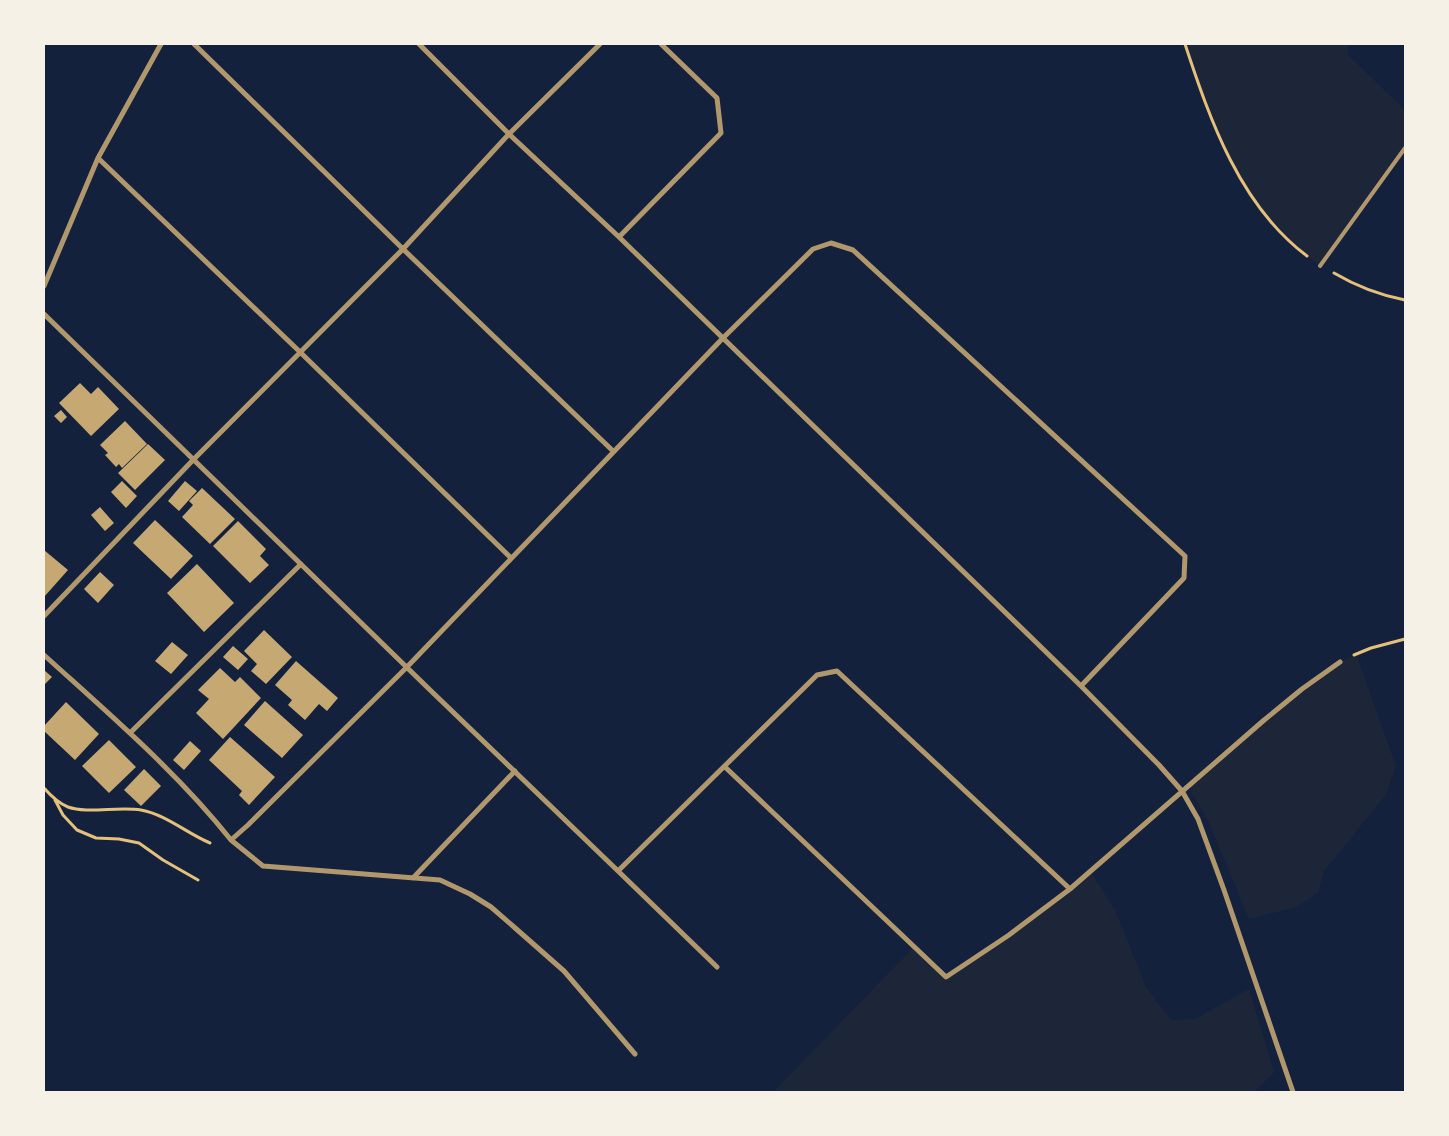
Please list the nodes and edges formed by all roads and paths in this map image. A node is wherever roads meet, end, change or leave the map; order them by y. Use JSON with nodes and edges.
{"nodes":[{"id":1,"x":161,"y":44,"type":"edge"},
{"id":2,"x":194,"y":44,"type":"edge"},
{"id":3,"x":418,"y":44,"type":"edge"},
{"id":4,"x":600,"y":44,"type":"edge"},
{"id":5,"x":661,"y":44,"type":"edge"},
{"id":6,"x":1185,"y":44,"type":"edge"},
{"id":7,"x":509,"y":134,"type":"junction"},
{"id":8,"x":1405,"y":148,"type":"edge"},
{"id":9,"x":98,"y":158,"type":"junction"},
{"id":10,"x":619,"y":237,"type":"junction"},
{"id":11,"x":402,"y":248,"type":"junction"},
{"id":12,"x":1320,"y":266,"type":"junction"},
{"id":13,"x":44,"y":286,"type":"edge"},
{"id":14,"x":1405,"y":300,"type":"edge"},
{"id":15,"x":44,"y":314,"type":"edge"},
{"id":16,"x":723,"y":338,"type":"junction"},
{"id":17,"x":300,"y":352,"type":"junction"},
{"id":18,"x":613,"y":451,"type":"junction"},
{"id":19,"x":193,"y":460,"type":"junction"},
{"id":20,"x":511,"y":558,"type":"junction"},
{"id":21,"x":301,"y":564,"type":"junction"},
{"id":22,"x":44,"y":616,"type":"edge"},
{"id":23,"x":1405,"y":639,"type":"edge"},
{"id":24,"x":44,"y":655,"type":"edge"},
{"id":25,"x":1340,"y":662,"type":"joint"},
{"id":26,"x":407,"y":667,"type":"junction"},
{"id":27,"x":1081,"y":686,"type":"junction"},
{"id":28,"x":130,"y":733,"type":"junction"},
{"id":29,"x":725,"y":767,"type":"junction"},
{"id":30,"x":515,"y":771,"type":"junction"},
{"id":31,"x":44,"y":788,"type":"edge"},
{"id":32,"x":1182,"y":791,"type":"junction"},
{"id":33,"x":55,"y":800,"type":"junction"},
{"id":34,"x":231,"y":840,"type":"junction"},
{"id":35,"x":212,"y":843,"type":"dead end"},
{"id":36,"x":618,"y":871,"type":"junction"},
{"id":37,"x":413,"y":878,"type":"junction"},
{"id":38,"x":198,"y":880,"type":"dead end"},
{"id":39,"x":1070,"y":888,"type":"junction"},
{"id":40,"x":718,"y":967,"type":"dead end"},
{"id":41,"x":635,"y":1054,"type":"dead end"},
{"id":42,"x":1293,"y":1092,"type":"edge"}],
"edges":[{"from":1,"to":9,"type":"street"},
{"from":2,"to":11,"type":"street"},
{"from":3,"to":7,"type":"street"},
{"from":4,"to":7,"type":"street"},
{"from":5,"to":10,"type":"street"},
{"from":6,"to":12,"type":"path"},
{"from":7,"to":10,"type":"street"},
{"from":7,"to":11,"type":"street"},
{"from":8,"to":12,"type":"lane"},
{"from":9,"to":13,"type":"street"},
{"from":9,"to":17,"type":"street"},
{"from":10,"to":16,"type":"street"},
{"from":11,"to":17,"type":"street"},
{"from":11,"to":18,"type":"street"},
{"from":12,"to":14,"type":"path"},
{"from":15,"to":19,"type":"street"},
{"from":16,"to":18,"type":"street"},
{"from":16,"to":27,"type":"street"},
{"from":16,"to":27,"type":"street"},
{"from":17,"to":19,"type":"street"},
{"from":17,"to":20,"type":"street"},
{"from":18,"to":20,"type":"street"},
{"from":19,"to":21,"type":"street"},
{"from":19,"to":22,"type":"street"},
{"from":20,"to":26,"type":"street"},
{"from":21,"to":26,"type":"street"},
{"from":21,"to":28,"type":"street"},
{"from":23,"to":25,"type":"path"},
{"from":24,"to":28,"type":"street"},
{"from":25,"to":32,"type":"street"},
{"from":26,"to":30,"type":"street"},
{"from":26,"to":34,"type":"street"},
{"from":27,"to":32,"type":"street"},
{"from":28,"to":34,"type":"street"},
{"from":29,"to":36,"type":"street"},
{"from":29,"to":39,"type":"street"},
{"from":29,"to":39,"type":"street"},
{"from":30,"to":36,"type":"street"},
{"from":30,"to":37,"type":"street"},
{"from":31,"to":33,"type":"path"},
{"from":32,"to":39,"type":"street"},
{"from":32,"to":42,"type":"street"},
{"from":33,"to":35,"type":"path"},
{"from":33,"to":38,"type":"path"},
{"from":34,"to":37,"type":"street"},
{"from":36,"to":40,"type":"street"},
{"from":37,"to":41,"type":"street"}]}
